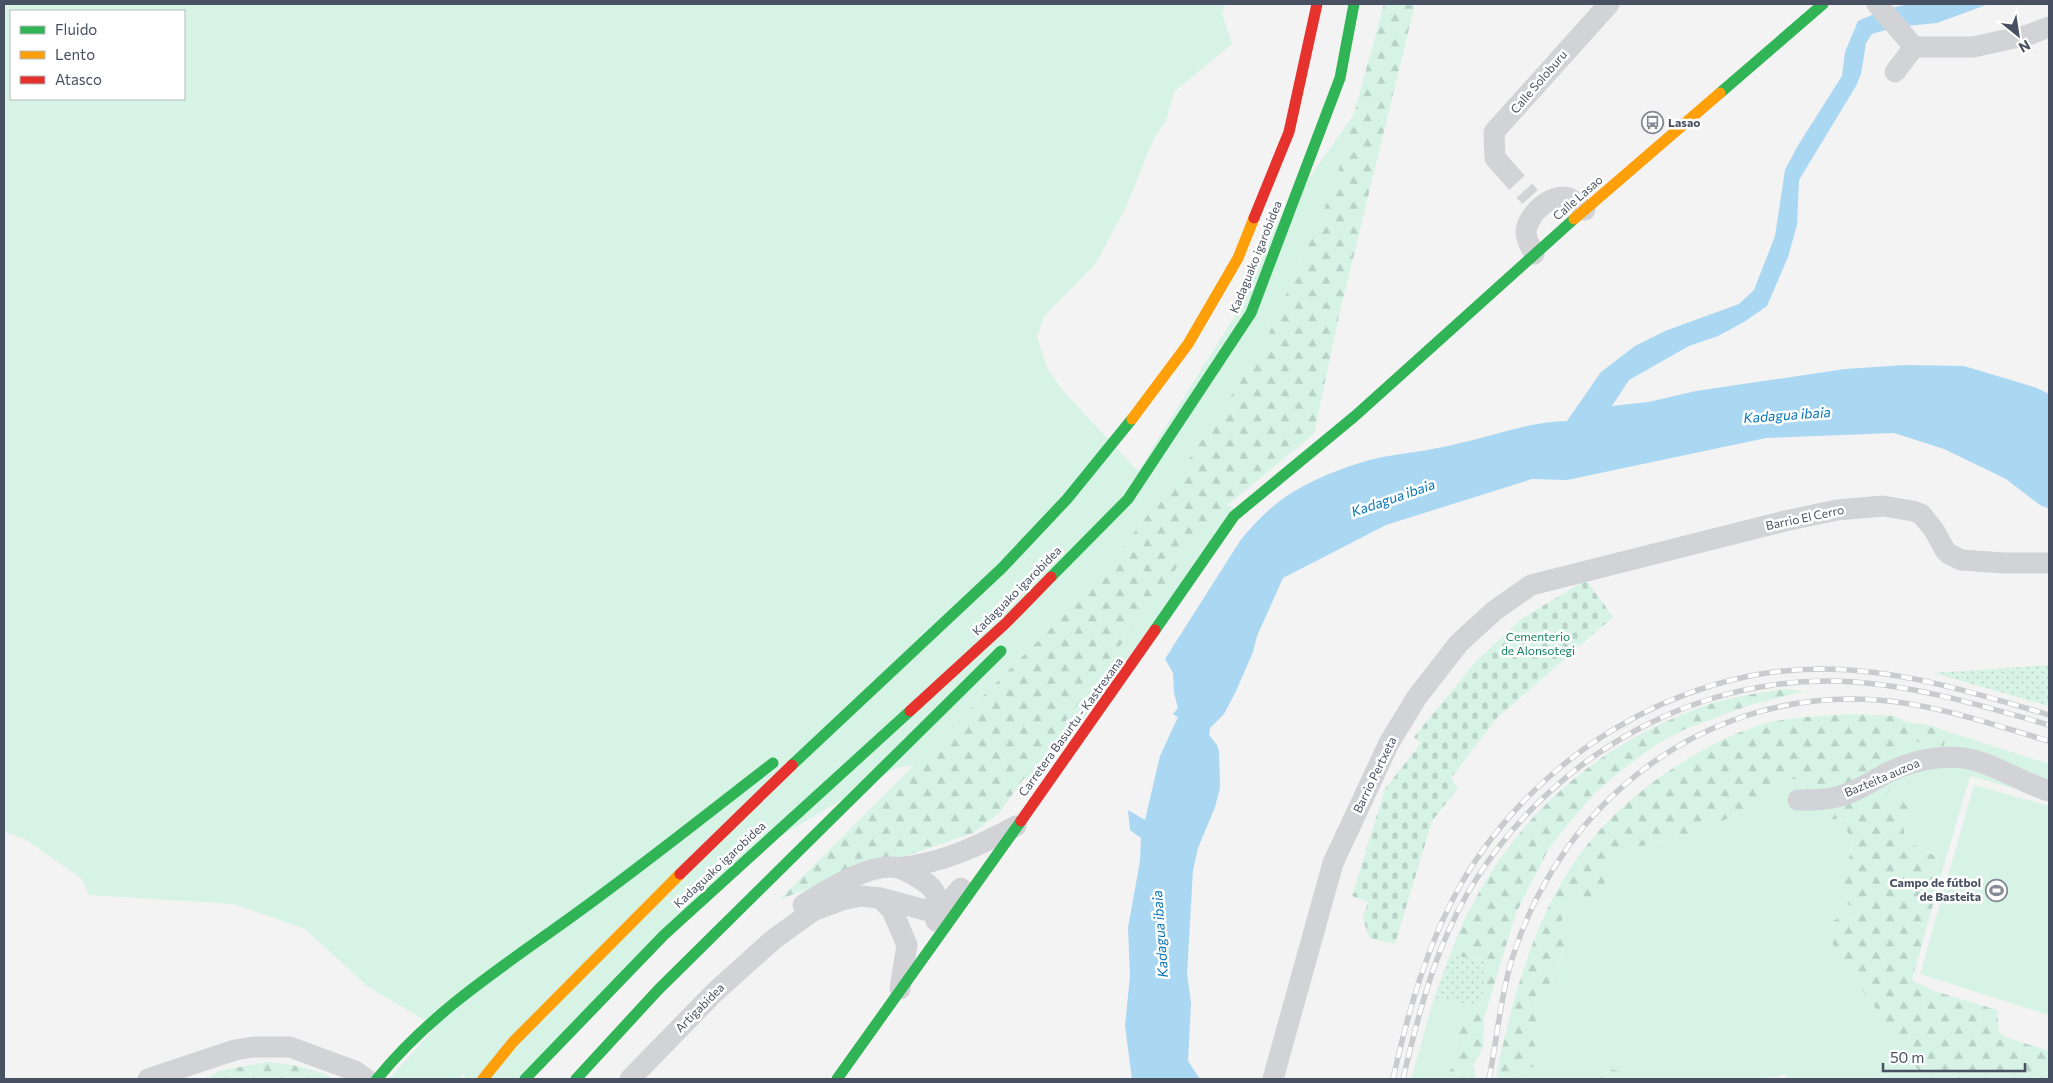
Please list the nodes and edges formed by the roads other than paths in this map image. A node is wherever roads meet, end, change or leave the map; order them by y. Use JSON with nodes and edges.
{"nodes":[{"id":1,"x":1317,"y":4,"type":"edge"},
{"id":2,"x":1354,"y":4,"type":"edge"},
{"id":3,"x":1609,"y":4,"type":"edge"},
{"id":4,"x":1823,"y":4,"type":"edge"},
{"id":5,"x":1885,"y":14,"type":"edge"},
{"id":6,"x":2049,"y":27,"type":"edge"},
{"id":7,"x":1914,"y":47,"type":"junction"},
{"id":8,"x":1895,"y":72,"type":"dead end"},
{"id":9,"x":1503,"y":167,"type":"tunnel mouth"},
{"id":10,"x":1585,"y":210,"type":"junction"},
{"id":11,"x":1534,"y":254,"type":"junction"},
{"id":12,"x":1354,"y":416,"type":"joint"},
{"id":13,"x":1128,"y":499,"type":"junction"},
{"id":14,"x":1091,"y":554,"type":"dead end"},
{"id":15,"x":2049,"y":563,"type":"edge"},
{"id":16,"x":1602,"y":567,"type":"joint"},
{"id":17,"x":1008,"y":643,"type":"dead end"},
{"id":18,"x":836,"y":722,"type":"junction"},
{"id":19,"x":2049,"y":791,"type":"edge"},
{"id":20,"x":1798,"y":800,"type":"dead end"},
{"id":21,"x":1018,"y":825,"type":"junction"},
{"id":22,"x":898,"y":868,"type":"junction"},
{"id":23,"x":880,"y":898,"type":"junction"},
{"id":24,"x":939,"y":908,"type":"junction"},
{"id":25,"x":774,"y":939,"type":"junction"},
{"id":26,"x":900,"y":990,"type":"junction"},
{"id":27,"x":235,"y":1050,"type":"junction"},
{"id":28,"x":375,"y":1076,"type":"edge"},
{"id":29,"x":148,"y":1079,"type":"edge"},
{"id":30,"x":185,"y":1079,"type":"edge"},
{"id":31,"x":483,"y":1079,"type":"edge"},
{"id":32,"x":525,"y":1079,"type":"edge"},
{"id":33,"x":576,"y":1079,"type":"edge"},
{"id":34,"x":630,"y":1079,"type":"edge"},
{"id":35,"x":837,"y":1079,"type":"edge"},
{"id":36,"x":1273,"y":1079,"type":"edge"}],
"edges":[{"from":1,"to":18,"type":"main road","name":"Kadaguako igarobidea"},
{"from":2,"to":13,"type":"main road","name":"Kadaguako igarobidea"},
{"from":3,"to":9,"type":"street","name":"Calle Soloburu"},
{"from":4,"to":10,"type":"main road","name":"Calle Lasao"},
{"from":5,"to":7,"type":"street"},
{"from":6,"to":7,"type":"street"},
{"from":7,"to":8,"type":"street"},
{"from":10,"to":11,"type":"main road","name":"Calle Lasao"},
{"from":10,"to":11,"type":"street"},
{"from":11,"to":12,"type":"main road","name":"Calle Lasao"},
{"from":12,"to":21,"type":"main road","name":"Carretera Basurtu - Kastrexana"},
{"from":13,"to":14,"type":"main road"},
{"from":13,"to":32,"type":"main road","name":"Kadaguako igarobidea"},
{"from":15,"to":16,"type":"street","name":"Barrio El Cerro"},
{"from":16,"to":36,"type":"street","name":"Barrio Pertxeta"},
{"from":17,"to":33,"type":"main road"},
{"from":18,"to":28,"type":"main road"},
{"from":18,"to":31,"type":"main road","name":"Kadaguako igarobidea"},
{"from":19,"to":20,"type":"street","name":"Bazteita auzoa"},
{"from":21,"to":22,"type":"street"},
{"from":21,"to":24,"type":"street"},
{"from":21,"to":26,"type":"main road","name":"Carretera Basurtu - Kastrexana"},
{"from":22,"to":24,"type":"street"},
{"from":22,"to":25,"type":"street"},
{"from":23,"to":24,"type":"street"},
{"from":23,"to":25,"type":"street"},
{"from":23,"to":26,"type":"street"},
{"from":24,"to":26,"type":"street"},
{"from":25,"to":34,"type":"street","name":"Artigabidea"},
{"from":26,"to":35,"type":"main road","name":"Carretera Basurtu - Kastrexana"},
{"from":27,"to":28,"type":"street"},
{"from":27,"to":29,"type":"street"},
{"from":27,"to":30,"type":"street"}]}
